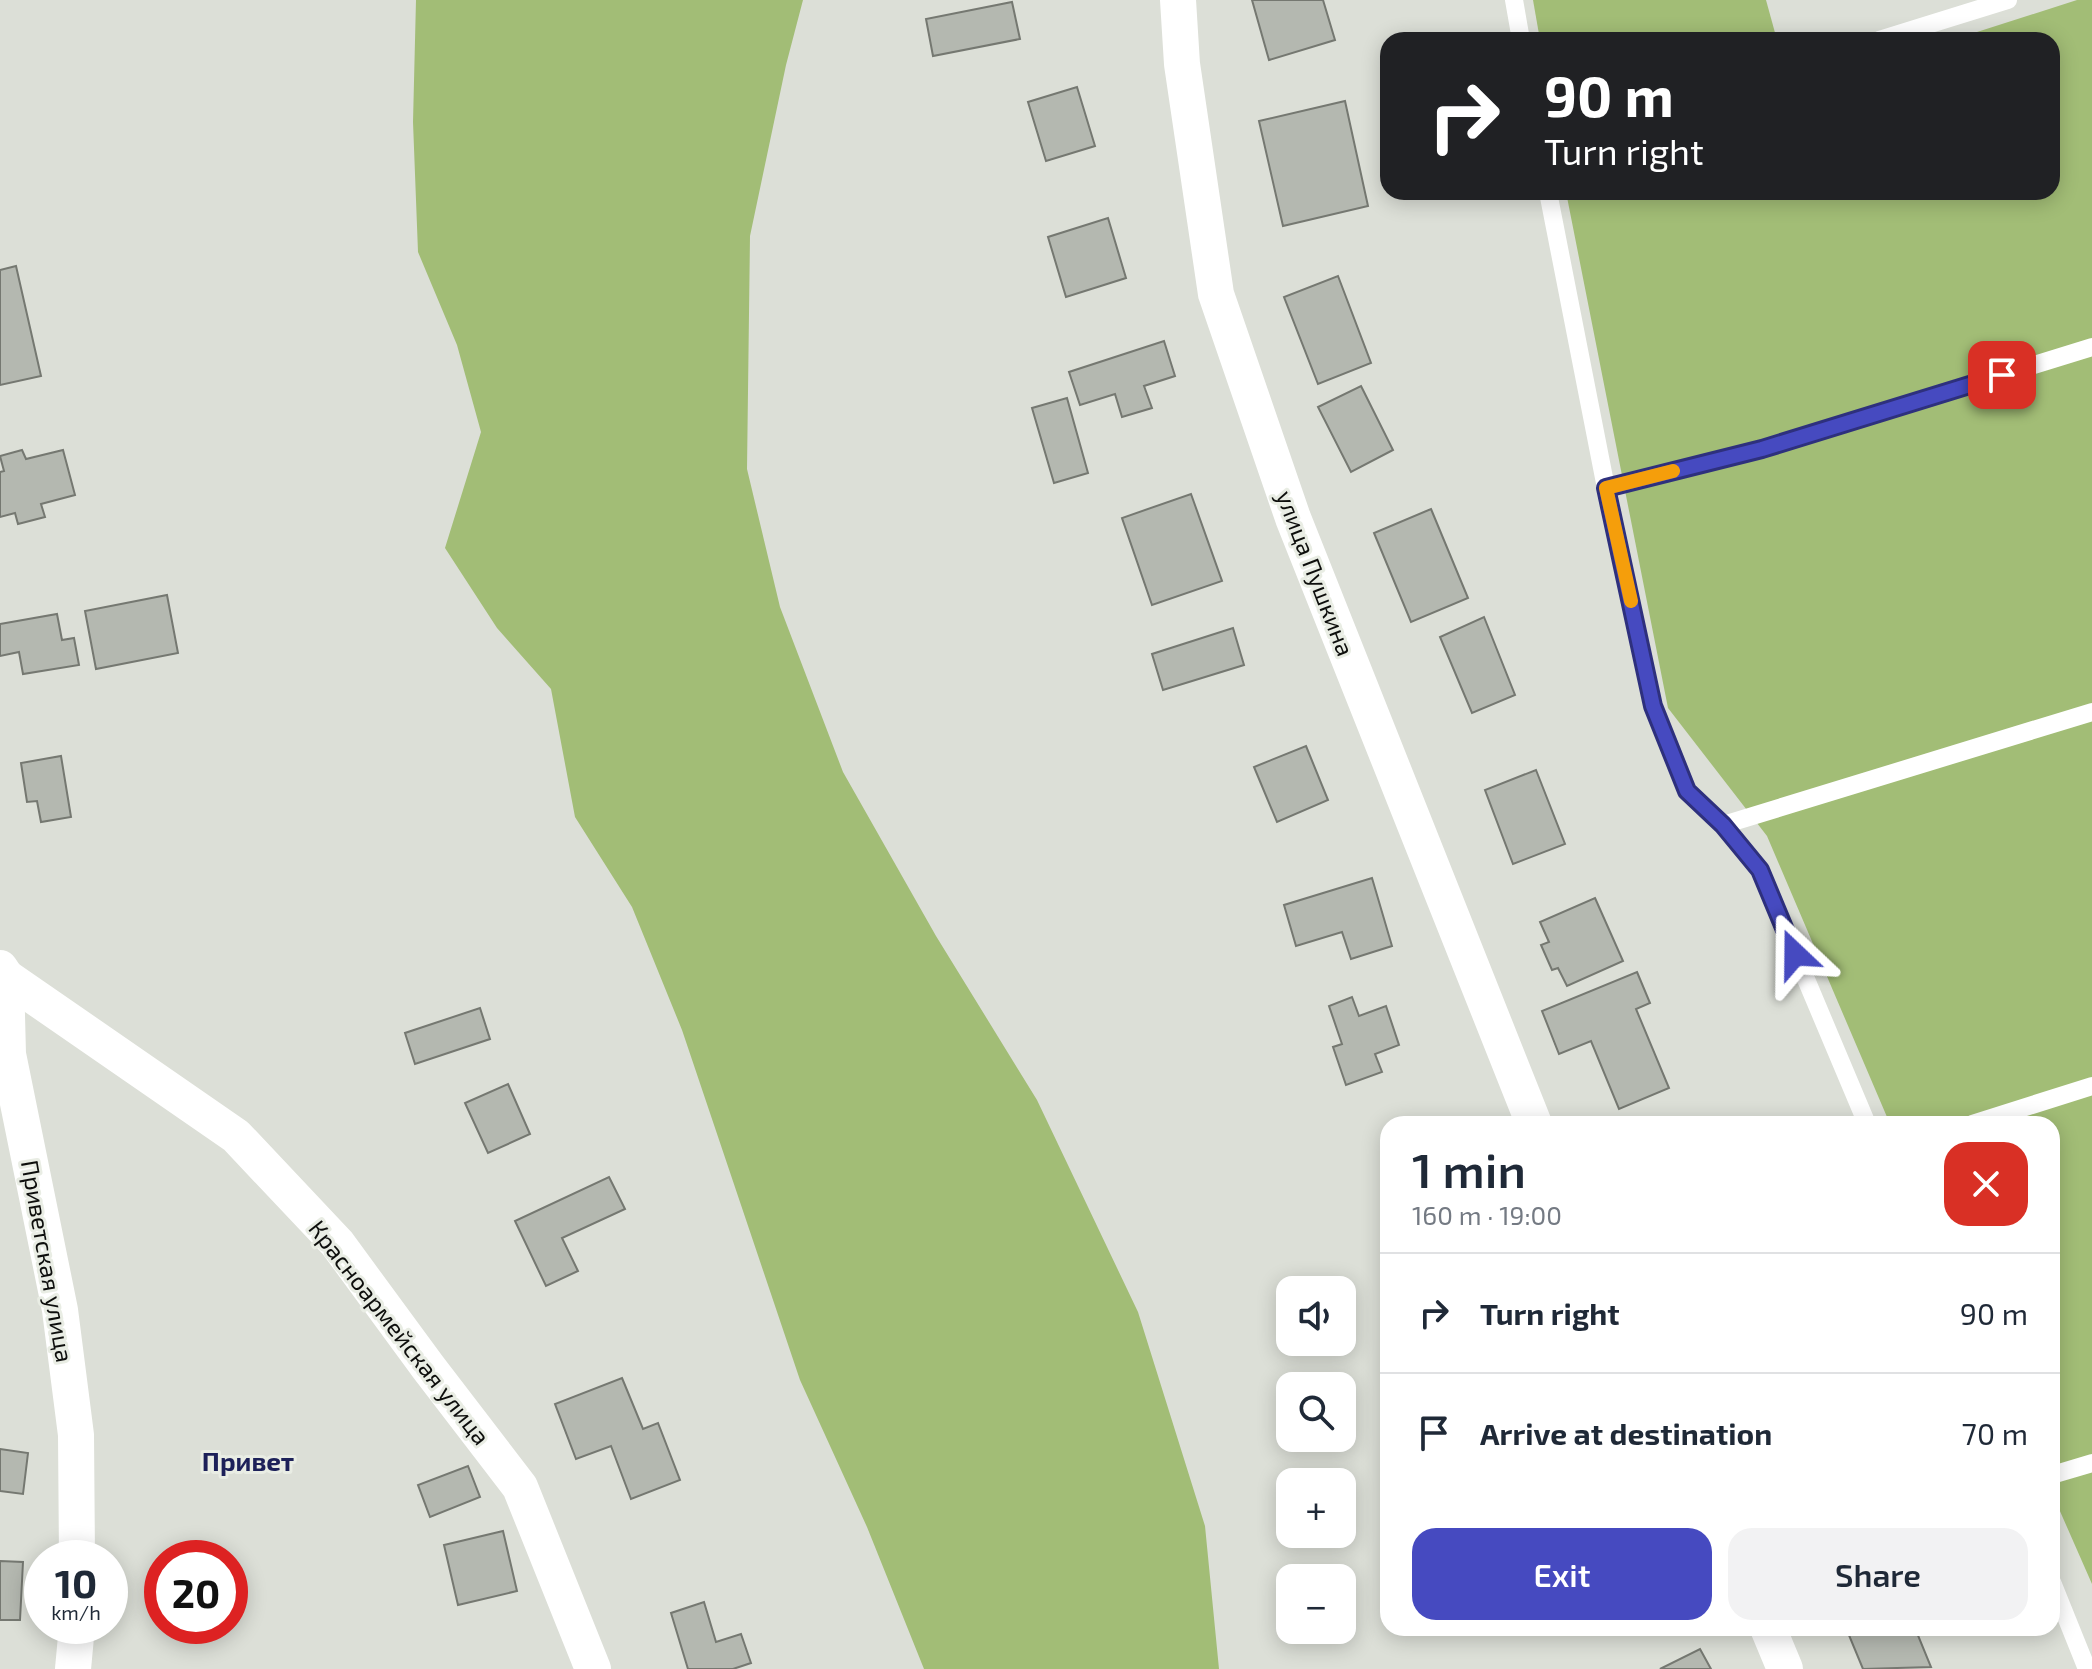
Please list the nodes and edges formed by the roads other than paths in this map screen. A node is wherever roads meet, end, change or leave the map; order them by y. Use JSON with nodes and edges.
{"nodes":[{"id":1,"x":1178,"y":0,"type":"edge"},
{"id":2,"x":1514,"y":0,"type":"edge"},
{"id":3,"x":2008,"y":0,"type":"edge"},
{"id":4,"x":1520,"y":32,"type":"edge"},
{"id":5,"x":1905,"y":32,"type":"edge"},
{"id":6,"x":1550,"y":200,"type":"edge"},
{"id":7,"x":2092,"y":347,"type":"edge"},
{"id":8,"x":1606,"y":488,"type":"junction"},
{"id":9,"x":2092,"y":712,"type":"edge"},
{"id":10,"x":1723,"y":825,"type":"junction"},
{"id":11,"x":3,"y":972,"type":"edge"},
{"id":12,"x":2092,"y":1086,"type":"edge"},
{"id":13,"x":1531,"y":1116,"type":"edge"},
{"id":14,"x":1864,"y":1116,"type":"edge"},
{"id":15,"x":1997,"y":1116,"type":"edge"},
{"id":16,"x":2092,"y":1463,"type":"edge"},
{"id":17,"x":2060,"y":1473,"type":"edge"},
{"id":18,"x":77,"y":1540,"type":"edge"},
{"id":19,"x":2060,"y":1602,"type":"edge"},
{"id":20,"x":1771,"y":1636,"type":"edge"},
{"id":21,"x":75,"y":1644,"type":"edge"},
{"id":22,"x":73,"y":1669,"type":"edge"},
{"id":23,"x":593,"y":1669,"type":"edge"},
{"id":24,"x":1785,"y":1669,"type":"edge"},
{"id":25,"x":2087,"y":1669,"type":"edge"}],
"edges":[{"from":1,"to":13,"type":"street","name":"улица Пушкина"},
{"from":2,"to":4,"type":"lane"},
{"from":3,"to":5,"type":"lane"},
{"from":6,"to":8,"type":"lane"},
{"from":7,"to":8,"type":"lane"},
{"from":8,"to":10,"type":"lane"},
{"from":9,"to":10,"type":"lane"},
{"from":10,"to":14,"type":"lane"},
{"from":11,"to":18,"type":"street","name":"Приветская улица"},
{"from":11,"to":23,"type":"street","name":"Красноармейская улица"},
{"from":12,"to":15,"type":"lane"},
{"from":16,"to":17,"type":"lane"},
{"from":19,"to":25,"type":"lane"},
{"from":20,"to":24,"type":"street"},
{"from":21,"to":22,"type":"street"}]}
